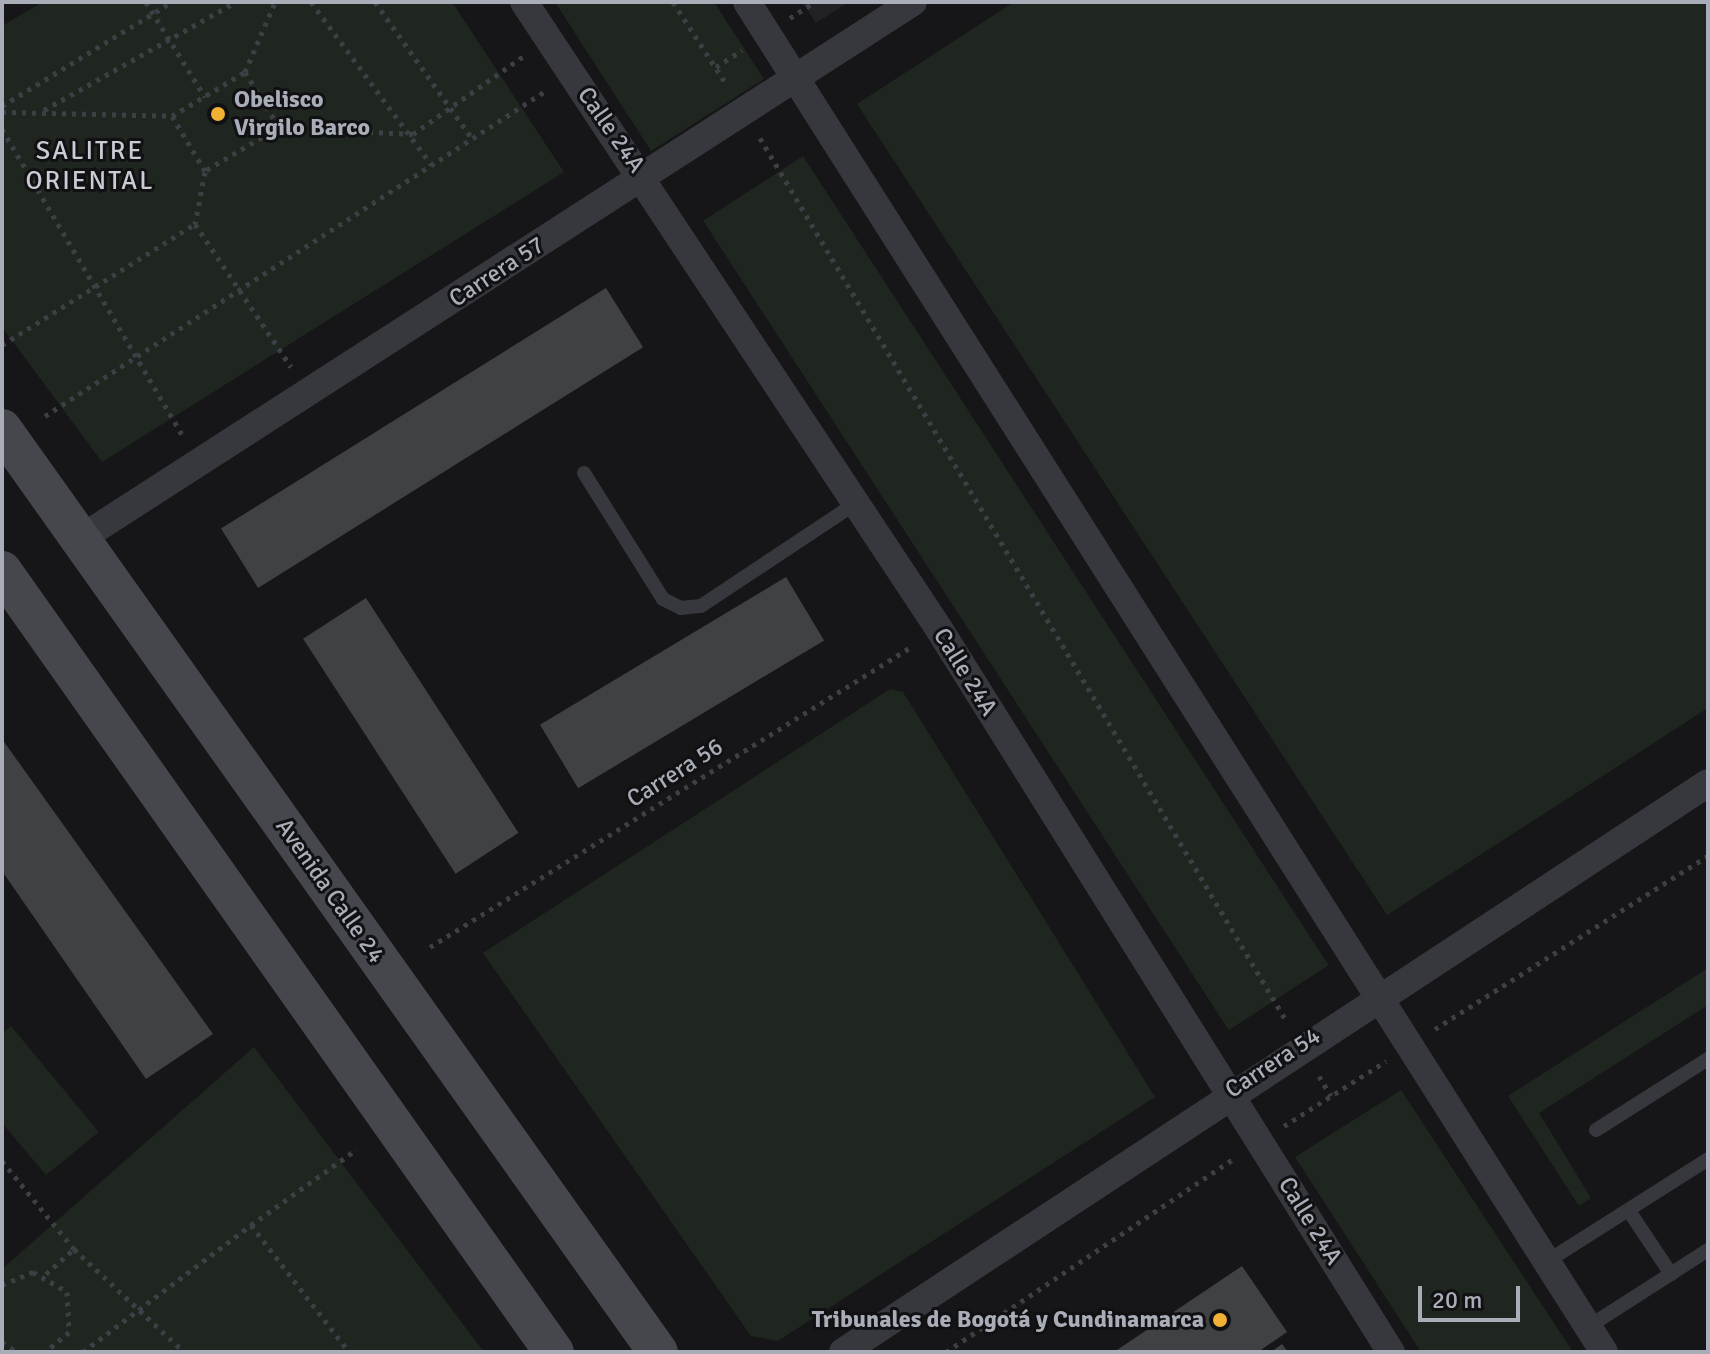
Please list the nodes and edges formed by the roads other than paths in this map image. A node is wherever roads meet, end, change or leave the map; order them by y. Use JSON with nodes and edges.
{"nodes":[{"id":1,"x":524,"y":2,"type":"edge"},
{"id":2,"x":747,"y":2,"type":"edge"},
{"id":3,"x":913,"y":2,"type":"edge"},
{"id":4,"x":796,"y":79,"type":"junction"},
{"id":5,"x":644,"y":178,"type":"junction"},
{"id":6,"x":2,"y":429,"type":"edge"},
{"id":7,"x":584,"y":473,"type":"dead end"},
{"id":8,"x":856,"y":503,"type":"junction"},
{"id":9,"x":80,"y":539,"type":"junction"},
{"id":10,"x":3,"y":577,"type":"edge"},
{"id":11,"x":1708,"y":783,"type":"edge"},
{"id":12,"x":1374,"y":997,"type":"junction"},
{"id":13,"x":1708,"y":1059,"type":"edge"},
{"id":14,"x":1230,"y":1091,"type":"junction"},
{"id":15,"x":1596,"y":1130,"type":"dead end"},
{"id":16,"x":1708,"y":1159,"type":"edge"},
{"id":17,"x":1629,"y":1211,"type":"junction"},
{"id":18,"x":1708,"y":1250,"type":"edge"},
{"id":19,"x":1546,"y":1262,"type":"junction"},
{"id":20,"x":1671,"y":1274,"type":"junction"},
{"id":21,"x":1588,"y":1327,"type":"junction"},
{"id":22,"x":554,"y":1352,"type":"edge"},
{"id":23,"x":658,"y":1352,"type":"edge"},
{"id":24,"x":843,"y":1352,"type":"edge"},
{"id":25,"x":1391,"y":1352,"type":"edge"},
{"id":26,"x":1604,"y":1352,"type":"edge"}],
"edges":[{"from":1,"to":5,"type":"street","name":"Calle 24A"},
{"from":2,"to":4,"type":"street"},
{"from":3,"to":4,"type":"street","name":"Carrera 57"},
{"from":4,"to":5,"type":"street","name":"Carrera 57"},
{"from":4,"to":12,"type":"street"},
{"from":5,"to":8,"type":"street","name":"Calle 24A"},
{"from":5,"to":9,"type":"street","name":"Carrera 57"},
{"from":6,"to":9,"type":"main road","name":"Avenida Calle 24"},
{"from":7,"to":8,"type":"lane"},
{"from":8,"to":14,"type":"street","name":"Calle 24A"},
{"from":9,"to":23,"type":"main road","name":"Avenida Calle 24"},
{"from":10,"to":22,"type":"main road"},
{"from":11,"to":12,"type":"street","name":"Carrera 54"},
{"from":12,"to":14,"type":"street","name":"Carrera 54"},
{"from":12,"to":19,"type":"street"},
{"from":13,"to":15,"type":"lane"},
{"from":14,"to":24,"type":"street","name":"Carrera 54"},
{"from":14,"to":25,"type":"street","name":"Calle 24A"},
{"from":16,"to":17,"type":"lane"},
{"from":17,"to":19,"type":"lane"},
{"from":17,"to":20,"type":"lane"},
{"from":18,"to":20,"type":"lane"},
{"from":19,"to":21,"type":"street"},
{"from":20,"to":21,"type":"lane"},
{"from":21,"to":26,"type":"street"}]}
